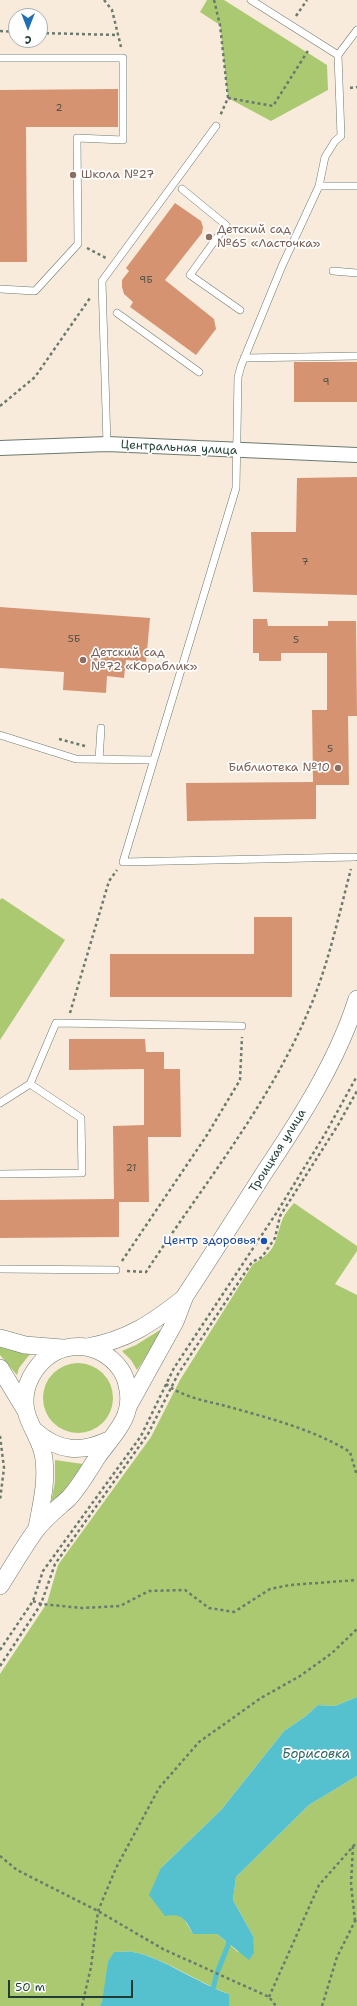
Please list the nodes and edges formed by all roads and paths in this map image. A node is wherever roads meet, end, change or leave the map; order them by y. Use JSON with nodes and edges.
{"nodes":[{"id":1,"x":104,"y":0,"type":"edge"},
{"id":2,"x":214,"y":0,"type":"edge"},
{"id":3,"x":251,"y":0,"type":"edge"},
{"id":4,"x":306,"y":0,"type":"edge"},
{"id":5,"x":290,"y":25,"type":"junction"},
{"id":6,"x":357,"y":30,"type":"edge"},
{"id":7,"x":48,"y":33,"type":"edge"},
{"id":8,"x":118,"y":35,"type":"junction"},
{"id":9,"x":314,"y":41,"type":"junction"},
{"id":10,"x":338,"y":55,"type":"junction"},
{"id":11,"x":0,"y":58,"type":"edge"},
{"id":12,"x":123,"y":58,"type":"junction"},
{"id":13,"x":228,"y":98,"type":"junction"},
{"id":14,"x":216,"y":126,"type":"joint"},
{"id":15,"x":319,"y":186,"type":"junction"},
{"id":16,"x":357,"y":186,"type":"edge"},
{"id":17,"x":182,"y":189,"type":"dead end"},
{"id":18,"x":78,"y":244,"type":"junction"},
{"id":19,"x":115,"y":264,"type":"junction"},
{"id":20,"x":333,"y":271,"type":"dead end"},
{"id":21,"x":357,"y":273,"type":"edge"},
{"id":22,"x":102,"y":281,"type":"junction"},
{"id":23,"x":0,"y":289,"type":"edge"},
{"id":24,"x":240,"y":310,"type":"dead end"},
{"id":25,"x":117,"y":313,"type":"dead end"},
{"id":26,"x":357,"y":356,"type":"edge"},
{"id":27,"x":244,"y":358,"type":"junction"},
{"id":28,"x":199,"y":372,"type":"dead end"},
{"id":29,"x":0,"y":406,"type":"edge"},
{"id":30,"x":107,"y":444,"type":"junction"},
{"id":31,"x":0,"y":448,"type":"edge"},
{"id":32,"x":238,"y":451,"type":"junction"},
{"id":33,"x":357,"y":455,"type":"edge"},
{"id":34,"x":101,"y":728,"type":"dead end"},
{"id":35,"x":0,"y":735,"type":"edge"},
{"id":36,"x":53,"y":738,"type":"dead end"},
{"id":37,"x":100,"y":746,"type":"junction"},
{"id":38,"x":99,"y":760,"type":"junction"},
{"id":39,"x":153,"y":760,"type":"junction"},
{"id":40,"x":355,"y":857,"type":"joint"},
{"id":41,"x":123,"y":862,"type":"junction"},
{"id":42,"x":357,"y":999,"type":"edge"},
{"id":43,"x":67,"y":1023,"type":"junction"},
{"id":44,"x":242,"y":1026,"type":"joint"},
{"id":45,"x":357,"y":1076,"type":"edge"},
{"id":46,"x":30,"y":1084,"type":"junction"},
{"id":47,"x":357,"y":1091,"type":"edge"},
{"id":48,"x":0,"y":1103,"type":"edge"},
{"id":49,"x":0,"y":1174,"type":"edge"},
{"id":50,"x":0,"y":1269,"type":"edge"},
{"id":51,"x":116,"y":1270,"type":"junction"},
{"id":52,"x":185,"y":1296,"type":"junction"},
{"id":53,"x":0,"y":1338,"type":"edge"},
{"id":54,"x":87,"y":1347,"type":"junction"},
{"id":55,"x":62,"y":1348,"type":"junction"},
{"id":56,"x":0,"y":1368,"type":"edge"},
{"id":57,"x":166,"y":1384,"type":"junction"},
{"id":58,"x":171,"y":1388,"type":"junction"},
{"id":59,"x":129,"y":1405,"type":"junction"},
{"id":60,"x":26,"y":1411,"type":"junction"},
{"id":61,"x":35,"y":1430,"type":"junction"},
{"id":62,"x":0,"y":1436,"type":"edge"},
{"id":63,"x":109,"y":1440,"type":"junction"},
{"id":64,"x":357,"y":1476,"type":"edge"},
{"id":65,"x":0,"y":1500,"type":"edge"},
{"id":66,"x":37,"y":1528,"type":"junction"},
{"id":67,"x":357,"y":1580,"type":"edge"},
{"id":68,"x":0,"y":1586,"type":"edge"},
{"id":69,"x":33,"y":1601,"type":"junction"},
{"id":70,"x":41,"y":1604,"type":"junction"},
{"id":71,"x":357,"y":1629,"type":"edge"},
{"id":72,"x":0,"y":1650,"type":"edge"},
{"id":73,"x":0,"y":1666,"type":"edge"},
{"id":74,"x":357,"y":1842,"type":"edge"},
{"id":75,"x":353,"y":1845,"type":"junction"},
{"id":76,"x":0,"y":1856,"type":"edge"},
{"id":77,"x":98,"y":1911,"type":"junction"},
{"id":78,"x":357,"y":1917,"type":"edge"},
{"id":79,"x":355,"y":1921,"type":"junction"},
{"id":80,"x":269,"y":1997,"type":"junction"},
{"id":81,"x":82,"y":2006,"type":"edge"},
{"id":82,"x":276,"y":2006,"type":"edge"},
{"id":83,"x":322,"y":2006,"type":"edge"}],
"edges":[{"from":1,"to":8,"type":"path"},
{"from":2,"to":13,"type":"path"},
{"from":3,"to":5,"type":"lane"},
{"from":4,"to":5,"type":"path"},
{"from":5,"to":9,"type":"lane"},
{"from":6,"to":10,"type":"lane"},
{"from":7,"to":8,"type":"path"},
{"from":8,"to":12,"type":"path"},
{"from":9,"to":10,"type":"lane"},
{"from":9,"to":13,"type":"path"},
{"from":10,"to":15,"type":"lane"},
{"from":11,"to":12,"type":"lane"},
{"from":12,"to":18,"type":"lane"},
{"from":13,"to":14,"type":"path"},
{"from":14,"to":19,"type":"lane"},
{"from":15,"to":16,"type":"lane"},
{"from":15,"to":27,"type":"lane"},
{"from":17,"to":24,"type":"lane"},
{"from":18,"to":19,"type":"path"},
{"from":18,"to":23,"type":"lane"},
{"from":19,"to":22,"type":"lane"},
{"from":20,"to":21,"type":"lane"},
{"from":22,"to":29,"type":"path"},
{"from":22,"to":30,"type":"lane"},
{"from":25,"to":28,"type":"lane"},
{"from":26,"to":27,"type":"lane"},
{"from":27,"to":32,"type":"lane"},
{"from":30,"to":31,"type":"street","name":"Центральная улица"},
{"from":30,"to":32,"type":"street","name":"Центральная улица"},
{"from":32,"to":33,"type":"street","name":"Центральная улица"},
{"from":32,"to":39,"type":"lane"},
{"from":34,"to":37,"type":"lane"},
{"from":35,"to":38,"type":"lane"},
{"from":36,"to":37,"type":"path"},
{"from":37,"to":38,"type":"lane"},
{"from":38,"to":39,"type":"lane"},
{"from":39,"to":41,"type":"lane"},
{"from":40,"to":41,"type":"lane"},
{"from":40,"to":51,"type":"path"},
{"from":41,"to":43,"type":"path"},
{"from":42,"to":52,"type":"street","name":"Троицкая улица"},
{"from":43,"to":44,"type":"lane"},
{"from":43,"to":46,"type":"lane"},
{"from":44,"to":51,"type":"path"},
{"from":45,"to":57,"type":"path"},
{"from":46,"to":48,"type":"lane"},
{"from":46,"to":49,"type":"lane"},
{"from":47,"to":58,"type":"path"},
{"from":50,"to":51,"type":"lane"},
{"from":52,"to":54,"type":"street","name":"Троицкая улица"},
{"from":52,"to":59,"type":"street","name":"Троицкая улица"},
{"from":53,"to":55,"type":"street"},
{"from":54,"to":55,"type":"street"},
{"from":54,"to":59,"type":"street"},
{"from":55,"to":60,"type":"street"},
{"from":56,"to":60,"type":"street"},
{"from":57,"to":58,"type":"path"},
{"from":57,"to":69,"type":"path"},
{"from":58,"to":64,"type":"path"},
{"from":58,"to":70,"type":"path"},
{"from":59,"to":63,"type":"street"},
{"from":60,"to":61,"type":"street"},
{"from":61,"to":63,"type":"street"},
{"from":61,"to":66,"type":"street"},
{"from":62,"to":65,"type":"path"},
{"from":63,"to":66,"type":"street"},
{"from":66,"to":68,"type":"street"},
{"from":67,"to":70,"type":"path"},
{"from":69,"to":70,"type":"path"},
{"from":69,"to":72,"type":"path"},
{"from":70,"to":73,"type":"path"},
{"from":71,"to":77,"type":"path"},
{"from":74,"to":75,"type":"path"},
{"from":75,"to":79,"type":"path"},
{"from":75,"to":80,"type":"path"},
{"from":76,"to":77,"type":"path"},
{"from":77,"to":80,"type":"path"},
{"from":77,"to":81,"type":"path"},
{"from":78,"to":79,"type":"path"},
{"from":79,"to":83,"type":"path"},
{"from":80,"to":82,"type":"path"}]}
